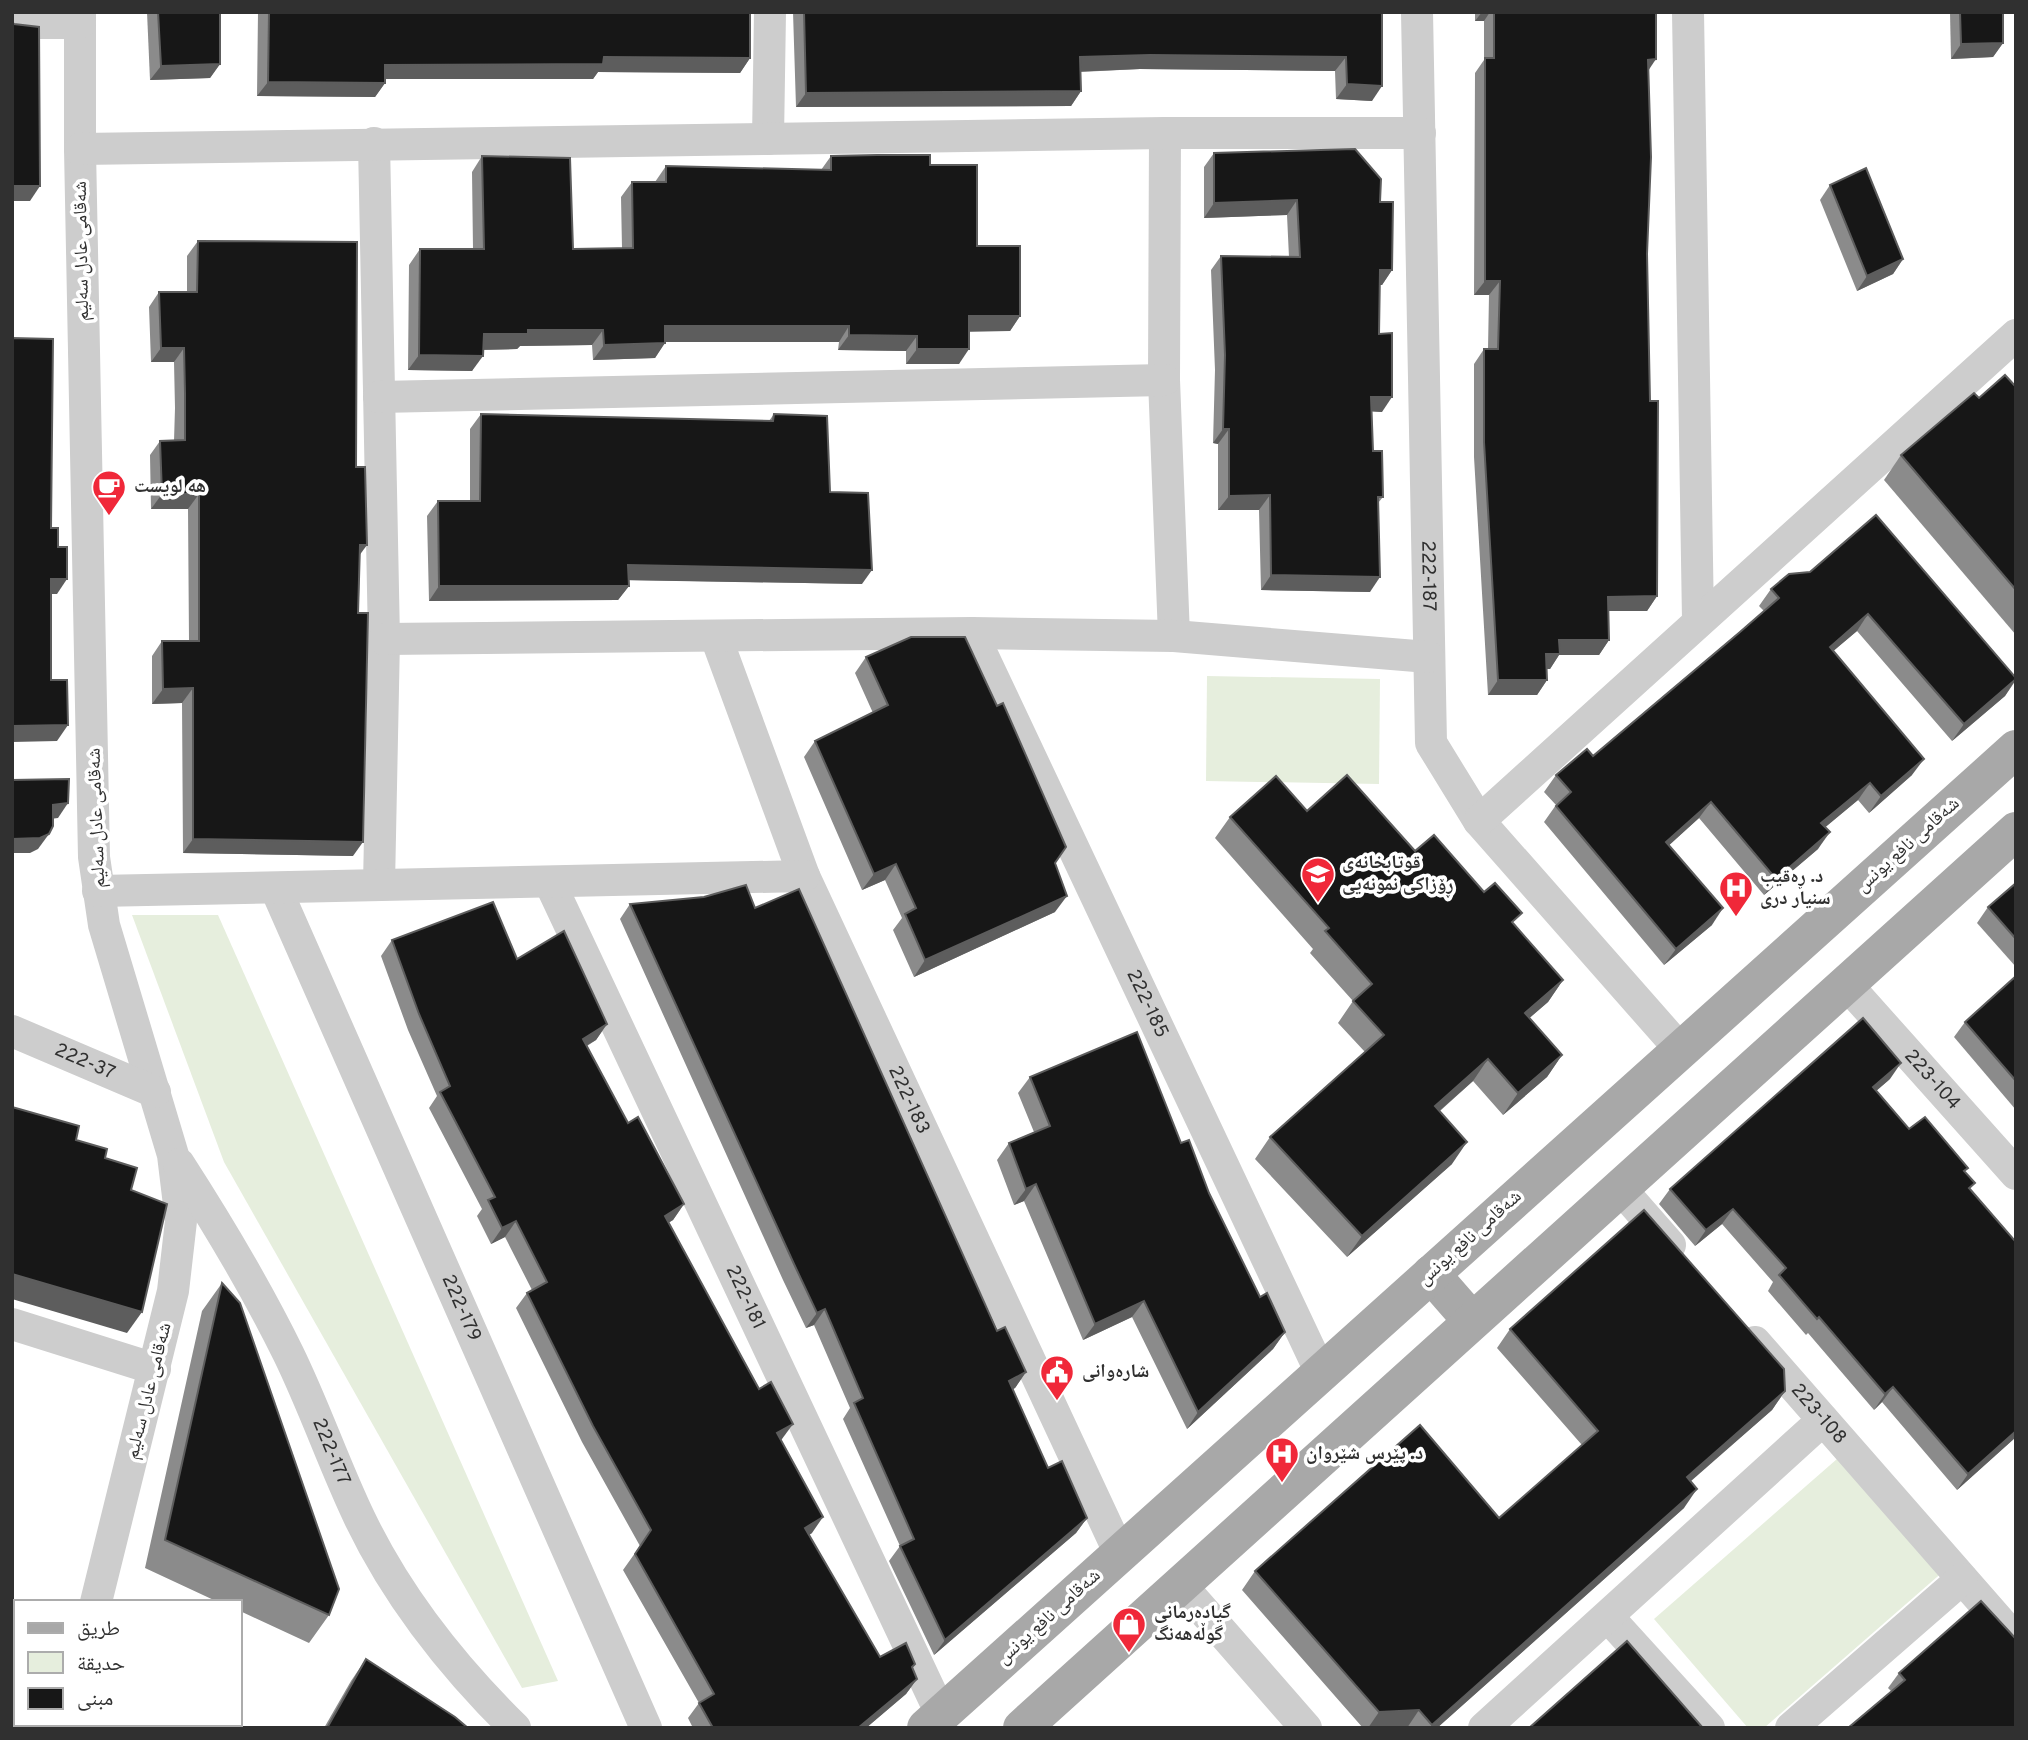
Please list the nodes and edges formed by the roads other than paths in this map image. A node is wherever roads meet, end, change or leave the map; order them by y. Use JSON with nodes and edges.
{"nodes":[{"id":1,"x":770,"y":12,"type":"edge"},
{"id":2,"x":1417,"y":12,"type":"edge"},
{"id":3,"x":1688,"y":12,"type":"edge"},
{"id":4,"x":80,"y":18,"type":"edge"},
{"id":5,"x":12,"y":23,"type":"edge"},
{"id":6,"x":1165,"y":133,"type":"junction"},
{"id":7,"x":1420,"y":133,"type":"junction"},
{"id":8,"x":768,"y":139,"type":"junction"},
{"id":9,"x":374,"y":143,"type":"junction"},
{"id":10,"x":80,"y":149,"type":"junction"},
{"id":11,"x":2016,"y":335,"type":"edge"},
{"id":12,"x":1164,"y":380,"type":"junction"},
{"id":13,"x":379,"y":397,"type":"junction"},
{"id":14,"x":1698,"y":620,"type":"junction"},
{"id":15,"x":972,"y":633,"type":"junction"},
{"id":16,"x":1174,"y":636,"type":"junction"},
{"id":17,"x":716,"y":637,"type":"junction"},
{"id":18,"x":384,"y":639,"type":"junction"},
{"id":19,"x":1428,"y":657,"type":"junction"},
{"id":20,"x":2016,"y":749,"type":"edge"},
{"id":21,"x":1479,"y":821,"type":"junction"},
{"id":22,"x":2016,"y":831,"type":"edge"},
{"id":23,"x":804,"y":876,"type":"junction"},
{"id":24,"x":550,"y":883,"type":"junction"},
{"id":25,"x":379,"y":885,"type":"junction"},
{"id":26,"x":276,"y":889,"type":"junction"},
{"id":27,"x":98,"y":891,"type":"junction"},
{"id":28,"x":1848,"y":986,"type":"junction"},
{"id":29,"x":12,"y":1031,"type":"edge"},
{"id":30,"x":1679,"y":1048,"type":"junction"},
{"id":31,"x":155,"y":1092,"type":"junction"},
{"id":32,"x":173,"y":1155,"type":"junction"},
{"id":33,"x":2016,"y":1174,"type":"edge"},
{"id":34,"x":1620,"y":1188,"type":"junction"},
{"id":35,"x":1685,"y":1262,"type":"edge"},
{"id":36,"x":1431,"y":1274,"type":"junction"},
{"id":37,"x":1731,"y":1315,"type":"edge"},
{"id":38,"x":1472,"y":1321,"type":"junction"},
{"id":39,"x":12,"y":1324,"type":"edge"},
{"id":40,"x":155,"y":1369,"type":"junction"},
{"id":41,"x":1321,"y":1373,"type":"junction"},
{"id":42,"x":1823,"y":1420,"type":"junction"},
{"id":43,"x":1120,"y":1555,"type":"junction"},
{"id":44,"x":1962,"y":1579,"type":"junction"},
{"id":45,"x":1181,"y":1584,"type":"junction"},
{"id":46,"x":97,"y":1600,"type":"edge"},
{"id":47,"x":1608,"y":1617,"type":"junction"},
{"id":48,"x":2016,"y":1640,"type":"edge"},
{"id":49,"x":933,"y":1721,"type":"edge"},
{"id":50,"x":515,"y":1728,"type":"edge"},
{"id":51,"x":646,"y":1728,"type":"edge"},
{"id":52,"x":1022,"y":1728,"type":"edge"},
{"id":53,"x":1306,"y":1728,"type":"edge"},
{"id":54,"x":1483,"y":1728,"type":"edge"},
{"id":55,"x":1709,"y":1728,"type":"edge"},
{"id":56,"x":1791,"y":1728,"type":"edge"}],
"edges":[{"from":1,"to":8,"type":"street"},
{"from":2,"to":7,"type":"street","name":"222-187"},
{"from":3,"to":14,"type":"street"},
{"from":4,"to":5,"type":"street"},
{"from":4,"to":10,"type":"street","name":"شەقامی عادل سەلیم"},
{"from":6,"to":7,"type":"street"},
{"from":6,"to":8,"type":"street"},
{"from":6,"to":12,"type":"street"},
{"from":7,"to":19,"type":"street","name":"222-187"},
{"from":8,"to":9,"type":"street"},
{"from":9,"to":10,"type":"street"},
{"from":9,"to":13,"type":"street"},
{"from":10,"to":27,"type":"street","name":"شەقامی عادل سەلیم"},
{"from":11,"to":14,"type":"street"},
{"from":12,"to":13,"type":"street"},
{"from":12,"to":16,"type":"street"},
{"from":13,"to":18,"type":"street"},
{"from":14,"to":21,"type":"street"},
{"from":15,"to":16,"type":"street"},
{"from":15,"to":17,"type":"street"},
{"from":15,"to":41,"type":"street","name":"222-185"},
{"from":16,"to":19,"type":"street"},
{"from":17,"to":18,"type":"street"},
{"from":17,"to":23,"type":"street","name":"222-183"},
{"from":18,"to":25,"type":"street"},
{"from":19,"to":21,"type":"street","name":"222-187"},
{"from":20,"to":30,"type":"main road","name":"شەقامی نافع یونس"},
{"from":21,"to":30,"type":"street","name":"222-187"},
{"from":22,"to":28,"type":"main road"},
{"from":23,"to":24,"type":"street"},
{"from":23,"to":43,"type":"street","name":"222-183"},
{"from":24,"to":25,"type":"street"},
{"from":24,"to":49,"type":"street","name":"222-181"},
{"from":25,"to":26,"type":"street"},
{"from":26,"to":27,"type":"street"},
{"from":26,"to":51,"type":"street","name":"222-179"},
{"from":27,"to":31,"type":"street","name":"شەقامی عادل سەلیم"},
{"from":28,"to":33,"type":"street","name":"223-104"},
{"from":28,"to":34,"type":"main road"},
{"from":29,"to":31,"type":"street","name":"222-37"},
{"from":30,"to":36,"type":"main road","name":"شەقامی نافع یونس"},
{"from":31,"to":32,"type":"street","name":"شەقامی عادل سەلیم"},
{"from":32,"to":40,"type":"street","name":"شەقامی عادل سەلیم"},
{"from":32,"to":50,"type":"street","name":"222-177"},
{"from":34,"to":35,"type":"street"},
{"from":34,"to":38,"type":"main road"},
{"from":36,"to":38,"type":"main road"},
{"from":36,"to":41,"type":"main road","name":"شەقامی نافع یونس"},
{"from":37,"to":42,"type":"street","name":"223-108"},
{"from":38,"to":45,"type":"main road"},
{"from":39,"to":40,"type":"street"},
{"from":40,"to":46,"type":"street","name":"شەقامی عادل سەلیم"},
{"from":41,"to":43,"type":"main road","name":"شەقامی نافع یونس"},
{"from":42,"to":44,"type":"street","name":"223-108"},
{"from":42,"to":47,"type":"street"},
{"from":43,"to":49,"type":"main road","name":"شەقامی نافع یونس"},
{"from":44,"to":48,"type":"street","name":"223-108"},
{"from":44,"to":56,"type":"street"},
{"from":45,"to":52,"type":"main road"},
{"from":45,"to":53,"type":"street"},
{"from":47,"to":54,"type":"street"},
{"from":47,"to":55,"type":"street"}]}
